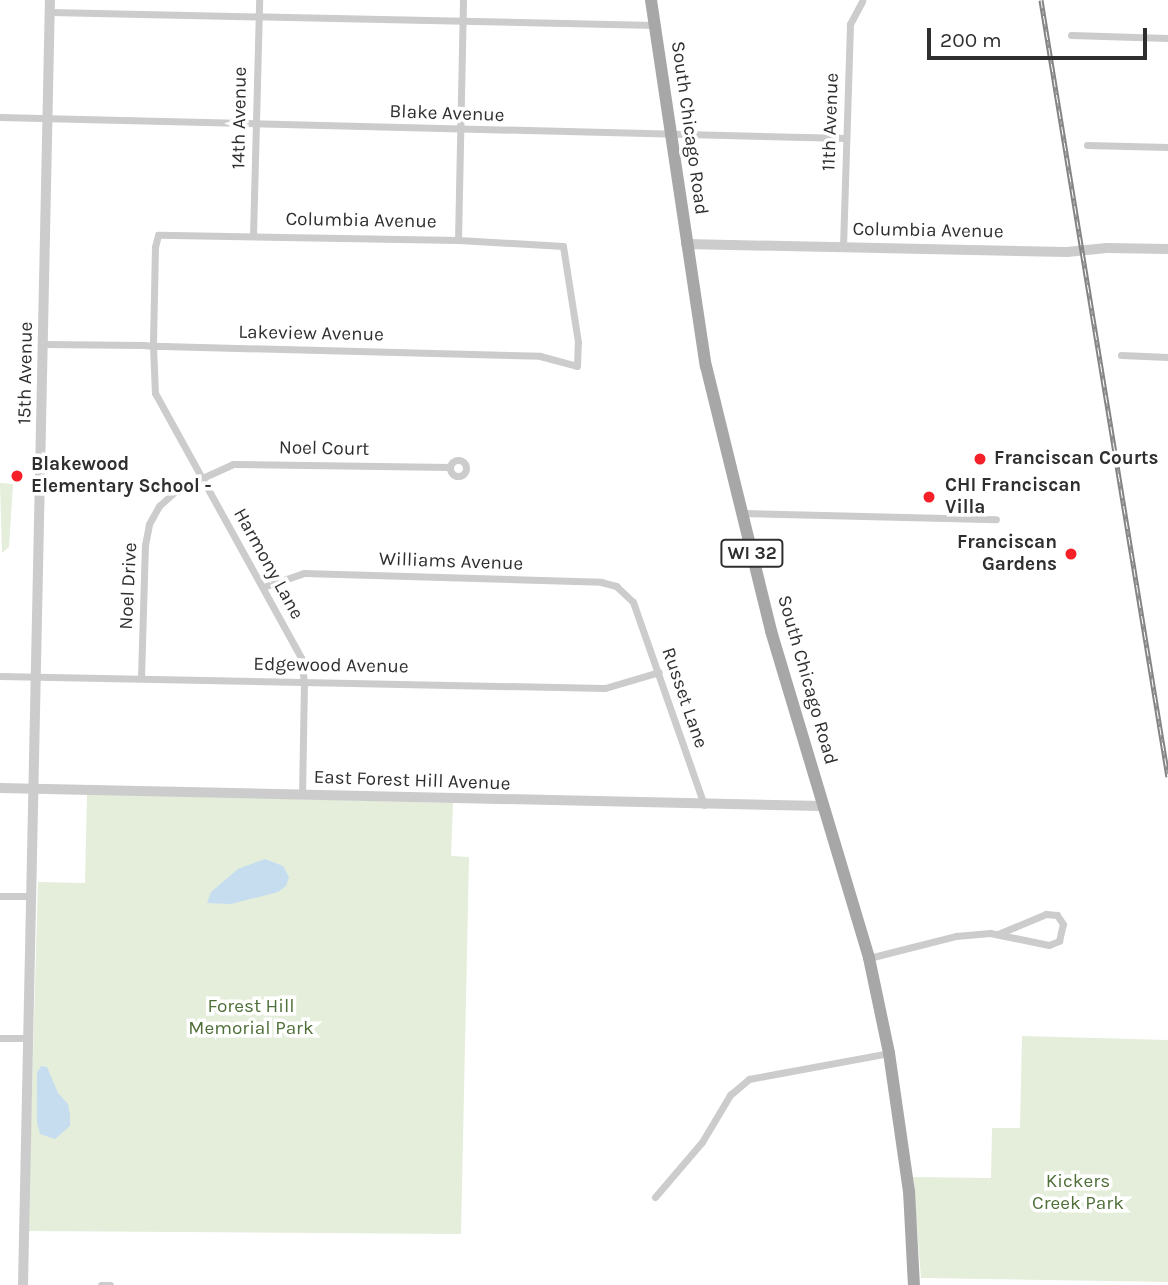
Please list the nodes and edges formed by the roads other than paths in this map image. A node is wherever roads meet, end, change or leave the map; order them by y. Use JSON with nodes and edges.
{"nodes":[{"id":1,"x":50,"y":0,"type":"edge"},
{"id":2,"x":259,"y":0,"type":"edge"},
{"id":3,"x":463,"y":0,"type":"edge"},
{"id":4,"x":651,"y":0,"type":"edge"},
{"id":5,"x":862,"y":1,"type":"edge"},
{"id":6,"x":50,"y":12,"type":"junction"},
{"id":7,"x":258,"y":18,"type":"junction"},
{"id":8,"x":463,"y":23,"type":"junction"},
{"id":9,"x":655,"y":26,"type":"junction"},
{"id":10,"x":1071,"y":36,"type":"dead end"},
{"id":11,"x":1168,"y":38,"type":"edge"},
{"id":12,"x":0,"y":117,"type":"edge"},
{"id":13,"x":47,"y":118,"type":"junction"},
{"id":14,"x":256,"y":124,"type":"junction"},
{"id":15,"x":461,"y":130,"type":"junction"},
{"id":16,"x":671,"y":136,"type":"junction"},
{"id":17,"x":846,"y":138,"type":"junction"},
{"id":18,"x":1087,"y":145,"type":"dead end"},
{"id":19,"x":1168,"y":147,"type":"edge"},
{"id":20,"x":158,"y":235,"type":"joint"},
{"id":21,"x":253,"y":236,"type":"junction"},
{"id":22,"x":458,"y":240,"type":"junction"},
{"id":23,"x":686,"y":244,"type":"junction"},
{"id":24,"x":843,"y":247,"type":"junction"},
{"id":25,"x":1168,"y":249,"type":"edge"},
{"id":26,"x":44,"y":344,"type":"junction"},
{"id":27,"x":153,"y":346,"type":"junction"},
{"id":28,"x":1121,"y":355,"type":"dead end"},
{"id":29,"x":1168,"y":357,"type":"edge"},
{"id":30,"x":577,"y":366,"type":"joint"},
{"id":31,"x":450,"y":467,"type":"dead end"},
{"id":32,"x":201,"y":477,"type":"junction"},
{"id":33,"x":742,"y":513,"type":"junction"},
{"id":34,"x":996,"y":519,"type":"dead end"},
{"id":35,"x":263,"y":587,"type":"junction"},
{"id":36,"x":633,"y":601,"type":"joint"},
{"id":37,"x":659,"y":672,"type":"junction"},
{"id":38,"x":0,"y":676,"type":"edge"},
{"id":39,"x":36,"y":677,"type":"junction"},
{"id":40,"x":141,"y":678,"type":"junction"},
{"id":41,"x":304,"y":682,"type":"junction"},
{"id":42,"x":0,"y":788,"type":"edge"},
{"id":43,"x":34,"y":789,"type":"junction"},
{"id":44,"x":302,"y":795,"type":"junction"},
{"id":45,"x":705,"y":806,"type":"junction"},
{"id":46,"x":822,"y":806,"type":"junction"},
{"id":47,"x":0,"y":896,"type":"edge"},
{"id":48,"x":32,"y":896,"type":"junction"},
{"id":49,"x":998,"y":934,"type":"junction"},
{"id":50,"x":869,"y":958,"type":"junction"},
{"id":51,"x":0,"y":1038,"type":"edge"},
{"id":52,"x":27,"y":1038,"type":"junction"},
{"id":53,"x":889,"y":1053,"type":"junction"},
{"id":54,"x":655,"y":1197,"type":"dead end"},
{"id":55,"x":23,"y":1285,"type":"edge"},
{"id":56,"x":101,"y":1285,"type":"edge"},
{"id":57,"x":110,"y":1285,"type":"edge"},
{"id":58,"x":914,"y":1285,"type":"edge"}],
"edges":[{"from":1,"to":6,"type":"street","name":"15th Avenue"},
{"from":2,"to":7,"type":"street","name":"14th Avenue"},
{"from":3,"to":8,"type":"street"},
{"from":4,"to":9,"type":"main road","name":"South Chicago Road","number":"WI 32"},
{"from":5,"to":17,"type":"street","name":"11th Avenue"},
{"from":6,"to":7,"type":"street"},
{"from":6,"to":13,"type":"street","name":"15th Avenue"},
{"from":7,"to":8,"type":"street"},
{"from":7,"to":14,"type":"street","name":"14th Avenue"},
{"from":8,"to":9,"type":"street"},
{"from":8,"to":15,"type":"street"},
{"from":9,"to":16,"type":"main road","name":"South Chicago Road","number":"WI 32"},
{"from":10,"to":11,"type":"street"},
{"from":12,"to":13,"type":"street","name":"Blake Avenue"},
{"from":13,"to":14,"type":"street","name":"Blake Avenue"},
{"from":13,"to":26,"type":"street","name":"15th Avenue"},
{"from":14,"to":15,"type":"street","name":"Blake Avenue"},
{"from":14,"to":21,"type":"street","name":"14th Avenue"},
{"from":15,"to":16,"type":"street","name":"Blake Avenue"},
{"from":15,"to":22,"type":"street"},
{"from":16,"to":17,"type":"street","name":"Blake Avenue"},
{"from":16,"to":23,"type":"main road","name":"South Chicago Road","number":"WI 32"},
{"from":17,"to":24,"type":"street","name":"11th Avenue"},
{"from":18,"to":19,"type":"street"},
{"from":20,"to":21,"type":"street","name":"Columbia Avenue"},
{"from":20,"to":27,"type":"street","name":"Harmony Lane"},
{"from":21,"to":22,"type":"street","name":"Columbia Avenue"},
{"from":22,"to":30,"type":"street","name":"Columbia Avenue"},
{"from":23,"to":24,"type":"street","name":"Columbia Avenue"},
{"from":23,"to":33,"type":"main road","name":"South Chicago Road","number":"WI 32"},
{"from":24,"to":25,"type":"street","name":"Columbia Avenue"},
{"from":26,"to":27,"type":"street","name":"Lakeview Avenue"},
{"from":26,"to":39,"type":"street","name":"15th Avenue"},
{"from":27,"to":30,"type":"street","name":"Lakeview Avenue"},
{"from":27,"to":32,"type":"street","name":"Harmony Lane"},
{"from":28,"to":29,"type":"street"},
{"from":31,"to":32,"type":"street","name":"Noel Court"},
{"from":32,"to":35,"type":"street","name":"Harmony Lane"},
{"from":32,"to":40,"type":"street","name":"Noel Drive"},
{"from":33,"to":34,"type":"street"},
{"from":33,"to":46,"type":"main road","name":"South Chicago Road","number":"WI 32"},
{"from":35,"to":36,"type":"street","name":"Williams Avenue"},
{"from":35,"to":41,"type":"street","name":"Harmony Lane"},
{"from":36,"to":37,"type":"street","name":"Russet Lane"},
{"from":37,"to":41,"type":"street","name":"Edgewood Avenue"},
{"from":37,"to":45,"type":"street","name":"Russet Lane"},
{"from":38,"to":39,"type":"street","name":"Edgewood Avenue"},
{"from":39,"to":40,"type":"street","name":"Edgewood Avenue"},
{"from":39,"to":43,"type":"street","name":"15th Avenue"},
{"from":40,"to":41,"type":"street","name":"Edgewood Avenue"},
{"from":41,"to":44,"type":"street","name":"Harmony Lane"},
{"from":42,"to":43,"type":"street","name":"East Forest Hill Avenue"},
{"from":43,"to":44,"type":"street","name":"East Forest Hill Avenue"},
{"from":43,"to":48,"type":"street","name":"15th Avenue"},
{"from":44,"to":45,"type":"street","name":"East Forest Hill Avenue"},
{"from":45,"to":46,"type":"street","name":"East Forest Hill Avenue"},
{"from":46,"to":50,"type":"main road","name":"South Chicago Road","number":"WI 32"},
{"from":47,"to":48,"type":"street"},
{"from":48,"to":52,"type":"street","name":"15th Avenue"},
{"from":49,"to":49,"type":"street"},
{"from":49,"to":50,"type":"street"},
{"from":50,"to":53,"type":"main road","name":"South Chicago Road","number":"WI 32"},
{"from":51,"to":52,"type":"street"},
{"from":52,"to":55,"type":"street","name":"15th Avenue"},
{"from":53,"to":54,"type":"street"},
{"from":53,"to":58,"type":"main road","name":"South Chicago Road","number":"WI 32"},
{"from":56,"to":57,"type":"street"}]}
